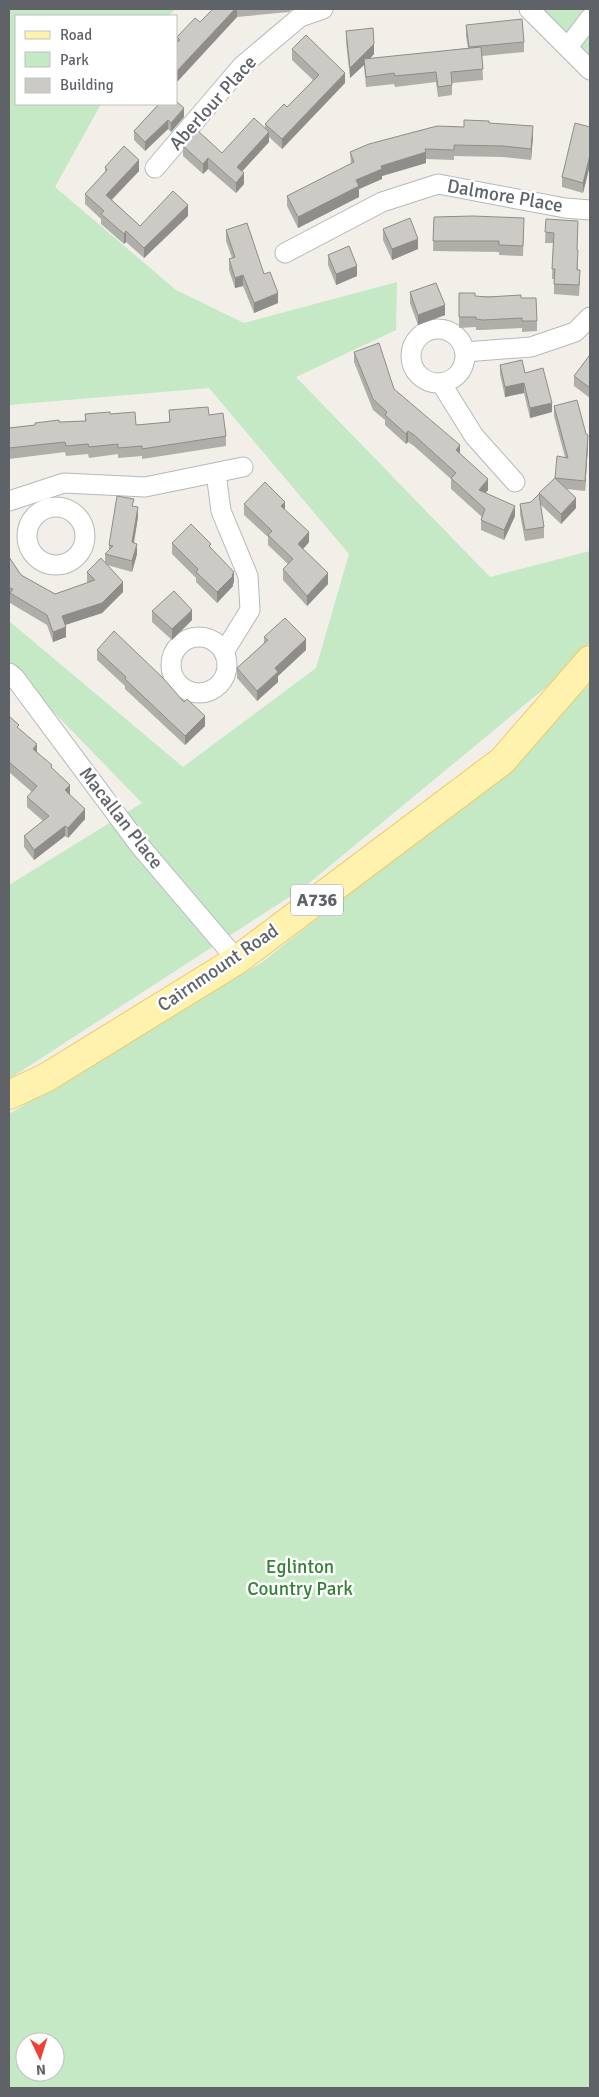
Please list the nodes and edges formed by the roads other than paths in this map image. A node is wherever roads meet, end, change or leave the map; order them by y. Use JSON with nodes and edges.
{"nodes":[{"id":1,"x":322,"y":9,"type":"edge"},
{"id":2,"x":529,"y":9,"type":"edge"},
{"id":3,"x":590,"y":18,"type":"edge"},
{"id":4,"x":568,"y":47,"type":"junction"},
{"id":5,"x":590,"y":70,"type":"edge"},
{"id":6,"x":155,"y":168,"type":"dead end"},
{"id":7,"x":590,"y":210,"type":"edge"},
{"id":8,"x":286,"y":253,"type":"dead end"},
{"id":9,"x":590,"y":317,"type":"edge"},
{"id":10,"x":465,"y":352,"type":"junction"},
{"id":11,"x":441,"y":383,"type":"junction"},
{"id":12,"x":243,"y":467,"type":"dead end"},
{"id":13,"x":216,"y":473,"type":"junction"},
{"id":14,"x":515,"y":482,"type":"dead end"},
{"id":15,"x":64,"y":483,"type":"junction"},
{"id":16,"x":9,"y":501,"type":"edge"},
{"id":17,"x":62,"y":507,"type":"dead end"},
{"id":18,"x":224,"y":652,"type":"dead end"},
{"id":19,"x":590,"y":660,"type":"edge"},
{"id":20,"x":11,"y":679,"type":"edge"},
{"id":21,"x":237,"y":960,"type":"junction"},
{"id":22,"x":9,"y":1095,"type":"edge"}],
"edges":[{"from":1,"to":6,"type":"street","name":"Aberlour Place"},
{"from":2,"to":4,"type":"street"},
{"from":3,"to":4,"type":"street"},
{"from":4,"to":5,"type":"street"},
{"from":7,"to":8,"type":"street","name":"Dalmore Place"},
{"from":9,"to":10,"type":"street"},
{"from":10,"to":11,"type":"street"},
{"from":10,"to":11,"type":"street"},
{"from":11,"to":14,"type":"street"},
{"from":12,"to":13,"type":"street"},
{"from":13,"to":15,"type":"street"},
{"from":13,"to":18,"type":"street"},
{"from":15,"to":16,"type":"street"},
{"from":15,"to":17,"type":"street"},
{"from":19,"to":21,"type":"main road","name":"Cairnmount Road","number":"A736"},
{"from":20,"to":21,"type":"street","name":"Macallan Place"},
{"from":21,"to":22,"type":"main road","name":"Cairnmount Road","number":"A736"}]}
